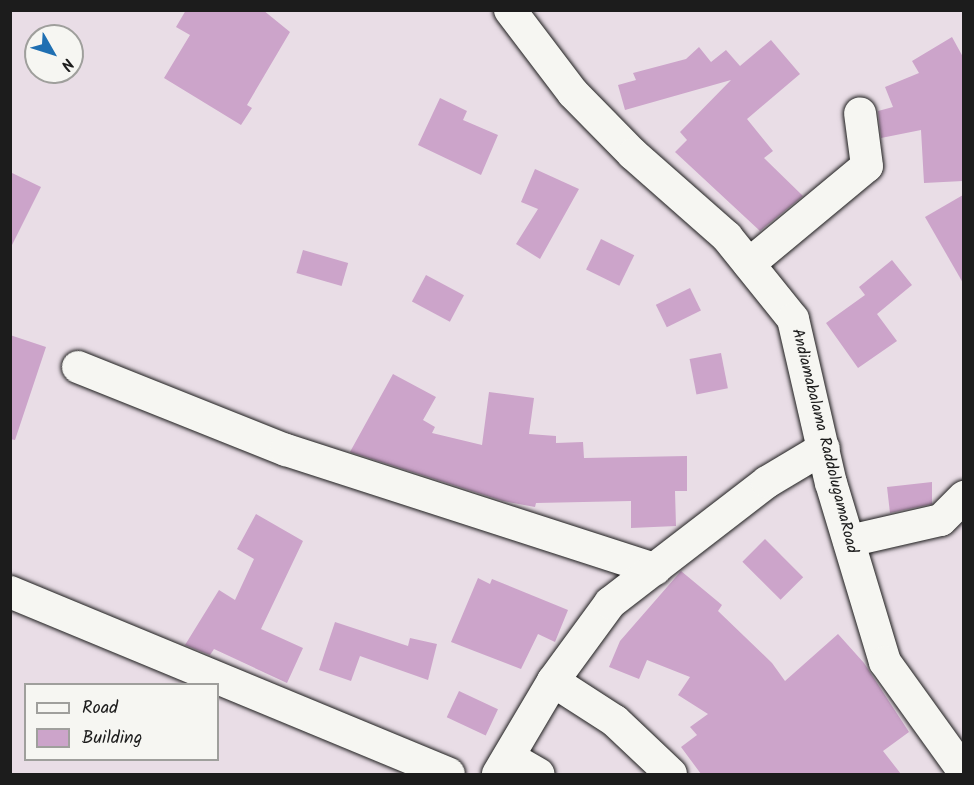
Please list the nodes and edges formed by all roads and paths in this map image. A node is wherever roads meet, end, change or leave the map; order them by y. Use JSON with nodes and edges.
{"nodes":[{"id":1,"x":510,"y":10,"type":"edge"},
{"id":2,"x":860,"y":113,"type":"dead end"},
{"id":3,"x":749,"y":264,"type":"junction"},
{"id":4,"x":78,"y":368,"type":"dead end"},
{"id":5,"x":824,"y":448,"type":"junction"},
{"id":6,"x":963,"y":497,"type":"edge"},
{"id":7,"x":849,"y":541,"type":"junction"},
{"id":8,"x":655,"y":570,"type":"junction"},
{"id":9,"x":10,"y":592,"type":"edge"},
{"id":10,"x":553,"y":681,"type":"junction"},
{"id":11,"x":504,"y":766,"type":"edge"},
{"id":12,"x":449,"y":774,"type":"edge"},
{"id":13,"x":538,"y":774,"type":"edge"},
{"id":14,"x":671,"y":774,"type":"edge"},
{"id":15,"x":963,"y":774,"type":"edge"}],
"edges":[{"from":1,"to":3,"type":"street","name":"Andiamabalama RaddolugamaRoad"},
{"from":2,"to":3,"type":"street"},
{"from":3,"to":5,"type":"street","name":"Andiamabalama RaddolugamaRoad"},
{"from":4,"to":8,"type":"street"},
{"from":5,"to":7,"type":"street","name":"Andiamabalama RaddolugamaRoad"},
{"from":5,"to":8,"type":"street"},
{"from":6,"to":7,"type":"street"},
{"from":7,"to":15,"type":"street","name":"Andiamabalama RaddolugamaRoad"},
{"from":8,"to":10,"type":"street"},
{"from":9,"to":12,"type":"street"},
{"from":10,"to":11,"type":"street"},
{"from":10,"to":14,"type":"street"},
{"from":11,"to":13,"type":"street"}]}
